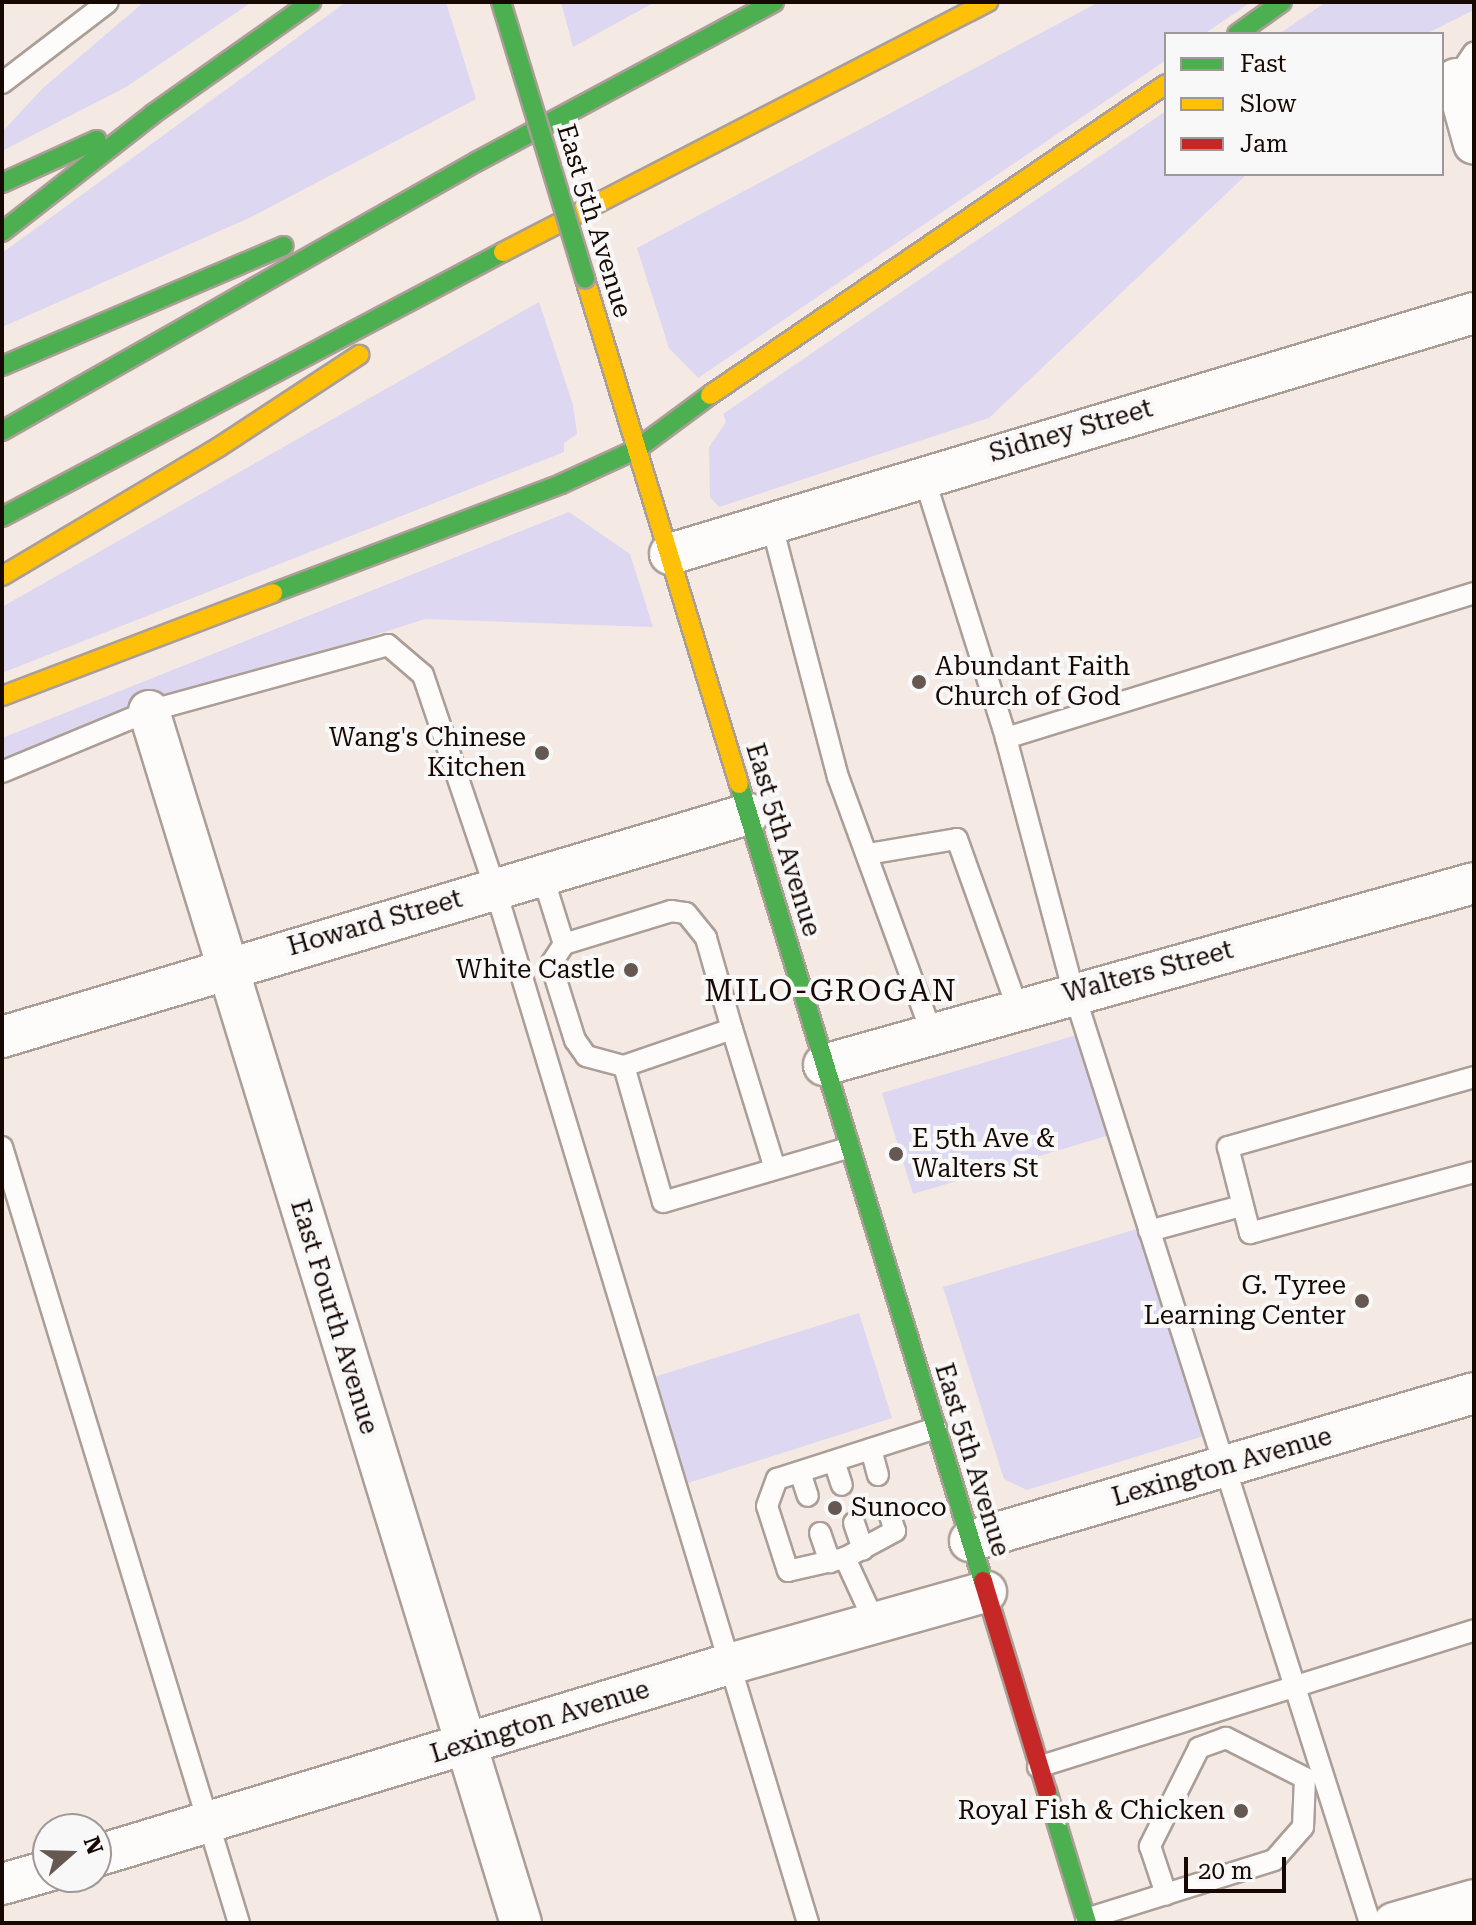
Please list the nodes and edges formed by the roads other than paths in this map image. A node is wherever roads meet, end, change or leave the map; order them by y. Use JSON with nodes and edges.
{"nodes":[{"id":1,"x":108,"y":2,"type":"edge"},
{"id":2,"x":311,"y":2,"type":"edge"},
{"id":3,"x":501,"y":2,"type":"edge"},
{"id":4,"x":774,"y":2,"type":"edge"},
{"id":5,"x":988,"y":2,"type":"edge"},
{"id":6,"x":1282,"y":2,"type":"edge"},
{"id":7,"x":1240,"y":32,"type":"edge"},
{"id":8,"x":1465,"y":66,"type":"edge"},
{"id":9,"x":2,"y":83,"type":"edge"},
{"id":10,"x":1164,"y":85,"type":"edge"},
{"id":11,"x":153,"y":114,"type":"junction"},
{"id":12,"x":1474,"y":144,"type":"edge"},
{"id":13,"x":476,"y":162,"type":"junction"},
{"id":14,"x":2,"y":183,"type":"edge"},
{"id":15,"x":2,"y":232,"type":"edge"},
{"id":16,"x":538,"y":237,"type":"junction"},
{"id":17,"x":1474,"y":313,"type":"edge"},
{"id":18,"x":2,"y":366,"type":"edge"},
{"id":19,"x":2,"y":431,"type":"edge"},
{"id":20,"x":637,"y":449,"type":"junction"},
{"id":21,"x":923,"y":474,"type":"junction"},
{"id":22,"x":2,"y":517,"type":"edge"},
{"id":23,"x":771,"y":522,"type":"junction"},
{"id":24,"x":670,"y":554,"type":"junction"},
{"id":25,"x":2,"y":576,"type":"edge"},
{"id":26,"x":1474,"y":593,"type":"edge"},
{"id":27,"x":2,"y":696,"type":"edge"},
{"id":28,"x":149,"y":711,"type":"junction"},
{"id":29,"x":1006,"y":738,"type":"junction"},
{"id":30,"x":2,"y":772,"type":"edge"},
{"id":31,"x":748,"y":814,"type":"junction"},
{"id":32,"x":868,"y":854,"type":"junction"},
{"id":33,"x":542,"y":874,"type":"junction"},
{"id":34,"x":1474,"y":883,"type":"edge"},
{"id":35,"x":495,"y":888,"type":"junction"},
{"id":36,"x":564,"y":944,"type":"junction"},
{"id":37,"x":227,"y":967,"type":"junction"},
{"id":38,"x":1074,"y":993,"type":"junction"},
{"id":39,"x":1018,"y":1009,"type":"junction"},
{"id":40,"x":732,"y":1029,"type":"junction"},
{"id":41,"x":932,"y":1034,"type":"junction"},
{"id":42,"x":2,"y":1037,"type":"edge"},
{"id":43,"x":824,"y":1065,"type":"junction"},
{"id":44,"x":624,"y":1066,"type":"junction"},
{"id":45,"x":1474,"y":1077,"type":"edge"},
{"id":46,"x":2,"y":1147,"type":"edge"},
{"id":47,"x":848,"y":1148,"type":"junction"},
{"id":48,"x":775,"y":1169,"type":"junction"},
{"id":49,"x":1474,"y":1172,"type":"edge"},
{"id":50,"x":1241,"y":1206,"type":"junction"},
{"id":51,"x":1149,"y":1231,"type":"junction"},
{"id":52,"x":1474,"y":1393,"type":"edge"},
{"id":53,"x":936,"y":1428,"type":"junction"},
{"id":54,"x":871,"y":1449,"type":"junction"},
{"id":55,"x":834,"y":1461,"type":"junction"},
{"id":56,"x":1224,"y":1466,"type":"junction"},
{"id":57,"x":800,"y":1472,"type":"junction"},
{"id":58,"x":878,"y":1475,"type":"dead end"},
{"id":59,"x":842,"y":1485,"type":"dead end"},
{"id":60,"x":808,"y":1496,"type":"dead end"},
{"id":61,"x":889,"y":1512,"type":"dead end"},
{"id":62,"x":854,"y":1523,"type":"dead end"},
{"id":63,"x":820,"y":1533,"type":"dead end"},
{"id":64,"x":970,"y":1541,"type":"junction"},
{"id":65,"x":846,"y":1556,"type":"junction"},
{"id":66,"x":986,"y":1592,"type":"junction"},
{"id":67,"x":875,"y":1623,"type":"junction"},
{"id":68,"x":1474,"y":1630,"type":"edge"},
{"id":69,"x":729,"y":1664,"type":"junction"},
{"id":70,"x":1294,"y":1683,"type":"junction"},
{"id":71,"x":467,"y":1745,"type":"junction"},
{"id":72,"x":1038,"y":1767,"type":"junction"},
{"id":73,"x":207,"y":1823,"type":"junction"},
{"id":74,"x":112,"y":1851,"type":"edge"},
{"id":75,"x":32,"y":1876,"type":"edge"},
{"id":76,"x":2,"y":1884,"type":"edge"},
{"id":77,"x":1166,"y":1894,"type":"junction"},
{"id":78,"x":1474,"y":1900,"type":"edge"},
{"id":79,"x":1086,"y":1921,"type":"edge"},
{"id":80,"x":239,"y":1923,"type":"edge"},
{"id":81,"x":521,"y":1923,"type":"edge"},
{"id":82,"x":808,"y":1923,"type":"edge"},
{"id":83,"x":1370,"y":1923,"type":"edge"},
{"id":84,"x":1394,"y":1923,"type":"edge"}],
"edges":[{"from":1,"to":9,"type":"lane"},
{"from":2,"to":11,"type":"main road"},
{"from":3,"to":20,"type":"main road","name":"East 5th Avenue","bridge":true},
{"from":4,"to":13,"type":"main road"},
{"from":5,"to":16,"type":"main road"},
{"from":6,"to":7,"type":"main road"},
{"from":8,"to":12,"type":"street"},
{"from":10,"to":20,"type":"main road"},
{"from":11,"to":14,"type":"main road"},
{"from":11,"to":15,"type":"main road"},
{"from":13,"to":18,"type":"main road"},
{"from":13,"to":19,"type":"main road"},
{"from":16,"to":22,"type":"main road"},
{"from":16,"to":25,"type":"main road"},
{"from":17,"to":21,"type":"street","name":"Sidney Street"},
{"from":20,"to":24,"type":"main road","name":"East 5th Avenue"},
{"from":20,"to":27,"type":"main road"},
{"from":21,"to":23,"type":"street","name":"Sidney Street"},
{"from":21,"to":29,"type":"lane"},
{"from":23,"to":24,"type":"street","name":"Sidney Street"},
{"from":23,"to":32,"type":"lane"},
{"from":24,"to":31,"type":"main road","name":"East 5th Avenue"},
{"from":26,"to":29,"type":"lane"},
{"from":28,"to":30,"type":"lane"},
{"from":28,"to":35,"type":"lane"},
{"from":28,"to":37,"type":"street","name":"East Fourth Avenue"},
{"from":29,"to":38,"type":"lane"},
{"from":31,"to":33,"type":"street","name":"Howard Street"},
{"from":31,"to":43,"type":"main road","name":"East 5th Avenue"},
{"from":32,"to":39,"type":"lane"},
{"from":32,"to":41,"type":"lane"},
{"from":33,"to":35,"type":"street","name":"Howard Street"},
{"from":33,"to":36,"type":"lane"},
{"from":34,"to":38,"type":"street","name":"Walters Street"},
{"from":35,"to":37,"type":"street","name":"Howard Street"},
{"from":35,"to":69,"type":"lane"},
{"from":36,"to":40,"type":"lane"},
{"from":36,"to":44,"type":"lane"},
{"from":37,"to":42,"type":"street","name":"Howard Street"},
{"from":37,"to":71,"type":"street","name":"East Fourth Avenue"},
{"from":38,"to":39,"type":"street","name":"Walters Street"},
{"from":38,"to":51,"type":"lane"},
{"from":39,"to":41,"type":"street","name":"Walters Street"},
{"from":40,"to":44,"type":"lane"},
{"from":40,"to":48,"type":"lane"},
{"from":41,"to":43,"type":"street","name":"Walters Street"},
{"from":43,"to":47,"type":"main road","name":"East 5th Avenue"},
{"from":44,"to":48,"type":"lane"},
{"from":45,"to":50,"type":"lane"},
{"from":46,"to":73,"type":"lane"},
{"from":47,"to":48,"type":"lane"},
{"from":47,"to":53,"type":"main road","name":"East 5th Avenue"},
{"from":49,"to":50,"type":"lane"},
{"from":50,"to":51,"type":"lane"},
{"from":51,"to":56,"type":"lane"},
{"from":52,"to":56,"type":"street","name":"Lexington Avenue"},
{"from":53,"to":54,"type":"lane"},
{"from":53,"to":64,"type":"main road","name":"East 5th Avenue"},
{"from":54,"to":55,"type":"lane"},
{"from":54,"to":58,"type":"lane"},
{"from":55,"to":57,"type":"lane"},
{"from":55,"to":59,"type":"lane"},
{"from":56,"to":64,"type":"street","name":"Lexington Avenue"},
{"from":56,"to":70,"type":"lane"},
{"from":57,"to":60,"type":"lane"},
{"from":57,"to":65,"type":"lane"},
{"from":61,"to":65,"type":"lane"},
{"from":62,"to":65,"type":"lane"},
{"from":63,"to":65,"type":"lane"},
{"from":64,"to":66,"type":"main road","name":"East 5th Avenue"},
{"from":65,"to":67,"type":"lane"},
{"from":66,"to":67,"type":"street","name":"Lexington Avenue"},
{"from":66,"to":72,"type":"main road","name":"East 5th Avenue"},
{"from":67,"to":69,"type":"street","name":"Lexington Avenue"},
{"from":68,"to":70,"type":"lane"},
{"from":69,"to":71,"type":"street","name":"Lexington Avenue"},
{"from":69,"to":82,"type":"lane"},
{"from":70,"to":72,"type":"lane"},
{"from":70,"to":83,"type":"lane"},
{"from":71,"to":73,"type":"street","name":"Lexington Avenue"},
{"from":71,"to":81,"type":"street","name":"East Fourth Avenue"},
{"from":72,"to":79,"type":"main road","name":"East 5th Avenue"},
{"from":73,"to":74,"type":"street","name":"Lexington Avenue"},
{"from":73,"to":80,"type":"lane"},
{"from":75,"to":76,"type":"street"},
{"from":77,"to":77,"type":"lane"},
{"from":77,"to":79,"type":"lane"},
{"from":78,"to":84,"type":"street"}]}
